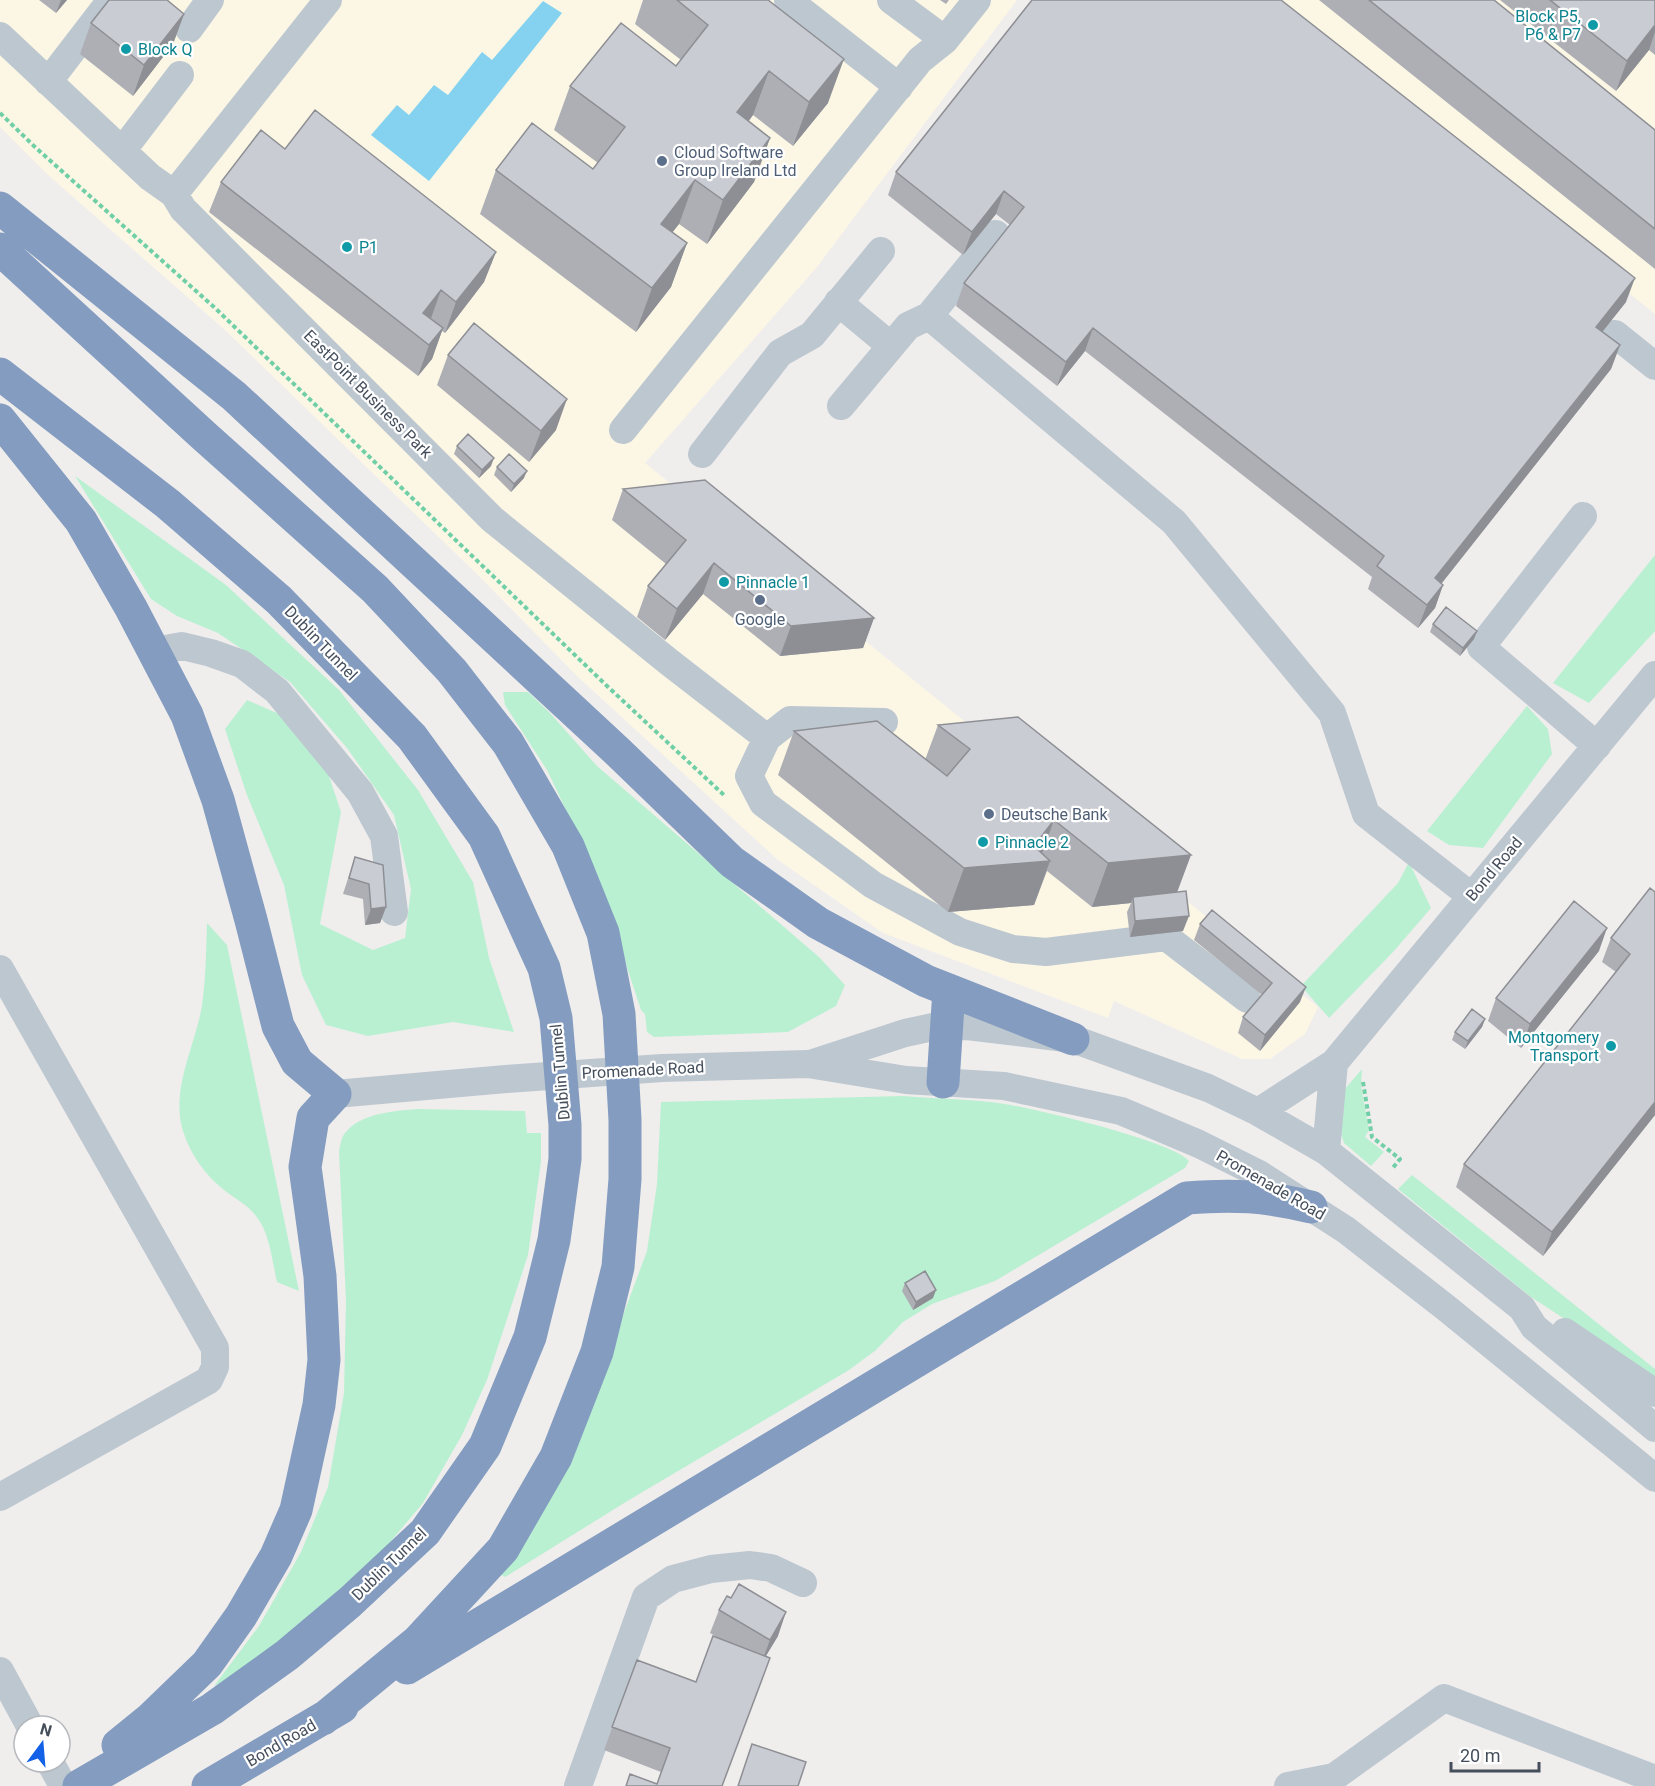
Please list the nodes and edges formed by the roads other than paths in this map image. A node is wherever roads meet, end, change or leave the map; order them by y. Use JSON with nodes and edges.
{"nodes":[{"id":1,"x":111,"y":0,"type":"edge"},
{"id":2,"x":210,"y":0,"type":"edge"},
{"id":3,"x":327,"y":0,"type":"edge"},
{"id":4,"x":788,"y":0,"type":"edge"},
{"id":5,"x":891,"y":0,"type":"edge"},
{"id":6,"x":977,"y":0,"type":"edge"},
{"id":7,"x":189,"y":29,"type":"dead end"},
{"id":8,"x":0,"y":36,"type":"edge"},
{"id":9,"x":945,"y":40,"type":"junction"},
{"id":10,"x":180,"y":75,"type":"dead end"},
{"id":11,"x":48,"y":82,"type":"junction"},
{"id":12,"x":899,"y":87,"type":"junction"},
{"id":13,"x":122,"y":151,"type":"junction"},
{"id":14,"x":174,"y":194,"type":"junction"},
{"id":15,"x":0,"y":208,"type":"edge"},
{"id":16,"x":996,"y":234,"type":"dead end"},
{"id":17,"x":0,"y":249,"type":"edge"},
{"id":18,"x":880,"y":251,"type":"dead end"},
{"id":19,"x":838,"y":303,"type":"junction"},
{"id":20,"x":929,"y":316,"type":"junction"},
{"id":21,"x":1615,"y":334,"type":"dead end"},
{"id":22,"x":891,"y":346,"type":"junction"},
{"id":23,"x":1655,"y":366,"type":"edge"},
{"id":24,"x":0,"y":374,"type":"edge"},
{"id":25,"x":841,"y":406,"type":"dead end"},
{"id":26,"x":0,"y":420,"type":"edge"},
{"id":27,"x":623,"y":429,"type":"dead end"},
{"id":28,"x":702,"y":454,"type":"dead end"},
{"id":29,"x":1583,"y":516,"type":"dead end"},
{"id":30,"x":154,"y":651,"type":"junction"},
{"id":31,"x":1655,"y":675,"type":"edge"},
{"id":32,"x":884,"y":722,"type":"dead end"},
{"id":33,"x":767,"y":738,"type":"junction"},
{"id":34,"x":1597,"y":746,"type":"junction"},
{"id":35,"x":1471,"y":896,"type":"junction"},
{"id":36,"x":394,"y":912,"type":"dead end"},
{"id":37,"x":0,"y":969,"type":"edge"},
{"id":38,"x":949,"y":990,"type":"junction"},
{"id":39,"x":1247,"y":999,"type":"dead end"},
{"id":40,"x":946,"y":1027,"type":"junction"},
{"id":41,"x":1073,"y":1039,"type":"junction"},
{"id":42,"x":1334,"y":1063,"type":"junction"},
{"id":43,"x":808,"y":1064,"type":"junction"},
{"id":44,"x":943,"y":1082,"type":"junction"},
{"id":45,"x":335,"y":1094,"type":"junction"},
{"id":46,"x":1258,"y":1112,"type":"junction"},
{"id":47,"x":1326,"y":1151,"type":"junction"},
{"id":48,"x":1311,"y":1207,"type":"junction"},
{"id":49,"x":1521,"y":1308,"type":"junction"},
{"id":50,"x":1655,"y":1393,"type":"edge"},
{"id":51,"x":1655,"y":1428,"type":"edge"},
{"id":52,"x":1655,"y":1478,"type":"edge"},
{"id":53,"x":0,"y":1497,"type":"edge"},
{"id":54,"x":803,"y":1583,"type":"dead end"},
{"id":55,"x":0,"y":1671,"type":"edge"},
{"id":56,"x":23,"y":1714,"type":"edge"},
{"id":57,"x":323,"y":1719,"type":"junction"},
{"id":58,"x":1655,"y":1779,"type":"edge"},
{"id":59,"x":1347,"y":1781,"type":"edge"},
{"id":60,"x":68,"y":1786,"type":"edge"},
{"id":61,"x":79,"y":1786,"type":"edge"},
{"id":62,"x":208,"y":1786,"type":"edge"},
{"id":63,"x":578,"y":1786,"type":"edge"},
{"id":64,"x":1288,"y":1786,"type":"edge"}],
"edges":[{"from":1,"to":11,"type":"street"},
{"from":2,"to":7,"type":"street"},
{"from":3,"to":14,"type":"street"},
{"from":4,"to":12,"type":"street"},
{"from":5,"to":9,"type":"street"},
{"from":6,"to":9,"type":"street"},
{"from":8,"to":11,"type":"street","name":"EastPoint Business Park"},
{"from":9,"to":12,"type":"street"},
{"from":10,"to":13,"type":"street"},
{"from":11,"to":13,"type":"street","name":"EastPoint Business Park"},
{"from":12,"to":27,"type":"street"},
{"from":13,"to":14,"type":"street","name":"EastPoint Business Park"},
{"from":14,"to":33,"type":"street","name":"EastPoint Business Park"},
{"from":15,"to":38,"type":"highway"},
{"from":16,"to":20,"type":"street"},
{"from":17,"to":57,"type":"highway"},
{"from":18,"to":19,"type":"street"},
{"from":19,"to":22,"type":"street"},
{"from":19,"to":28,"type":"street"},
{"from":20,"to":22,"type":"street"},
{"from":20,"to":35,"type":"street"},
{"from":21,"to":23,"type":"street"},
{"from":22,"to":25,"type":"street"},
{"from":24,"to":61,"type":"highway","name":"Dublin Tunnel"},
{"from":26,"to":30,"type":"highway"},
{"from":29,"to":34,"type":"street"},
{"from":30,"to":36,"type":"street"},
{"from":30,"to":45,"type":"highway"},
{"from":31,"to":34,"type":"street","name":"Bond Road"},
{"from":32,"to":33,"type":"street"},
{"from":33,"to":39,"type":"street"},
{"from":34,"to":35,"type":"street","name":"Bond Road"},
{"from":35,"to":42,"type":"street","name":"Bond Road"},
{"from":37,"to":53,"type":"street"},
{"from":38,"to":40,"type":"highway"},
{"from":38,"to":41,"type":"highway"},
{"from":40,"to":41,"type":"street","name":"Promenade Road"},
{"from":40,"to":43,"type":"street","name":"Promenade Road"},
{"from":40,"to":44,"type":"highway"},
{"from":41,"to":46,"type":"street","name":"Promenade Road"},
{"from":42,"to":46,"type":"street","name":"Bond Road"},
{"from":42,"to":47,"type":"street"},
{"from":43,"to":44,"type":"street","name":"Promenade Road"},
{"from":43,"to":45,"type":"street","name":"Promenade Road"},
{"from":44,"to":48,"type":"street","name":"Promenade Road"},
{"from":45,"to":60,"type":"highway"},
{"from":46,"to":47,"type":"street","name":"Promenade Road"},
{"from":47,"to":49,"type":"street","name":"Promenade Road"},
{"from":48,"to":52,"type":"street","name":"Promenade Road"},
{"from":48,"to":57,"type":"highway"},
{"from":49,"to":50,"type":"street","name":"Promenade Road"},
{"from":49,"to":51,"type":"street","name":"Promenade Road"},
{"from":54,"to":63,"type":"street"},
{"from":55,"to":56,"type":"street"},
{"from":57,"to":62,"type":"highway","name":"Bond Road"},
{"from":58,"to":59,"type":"street"},
{"from":59,"to":64,"type":"street"}]}
